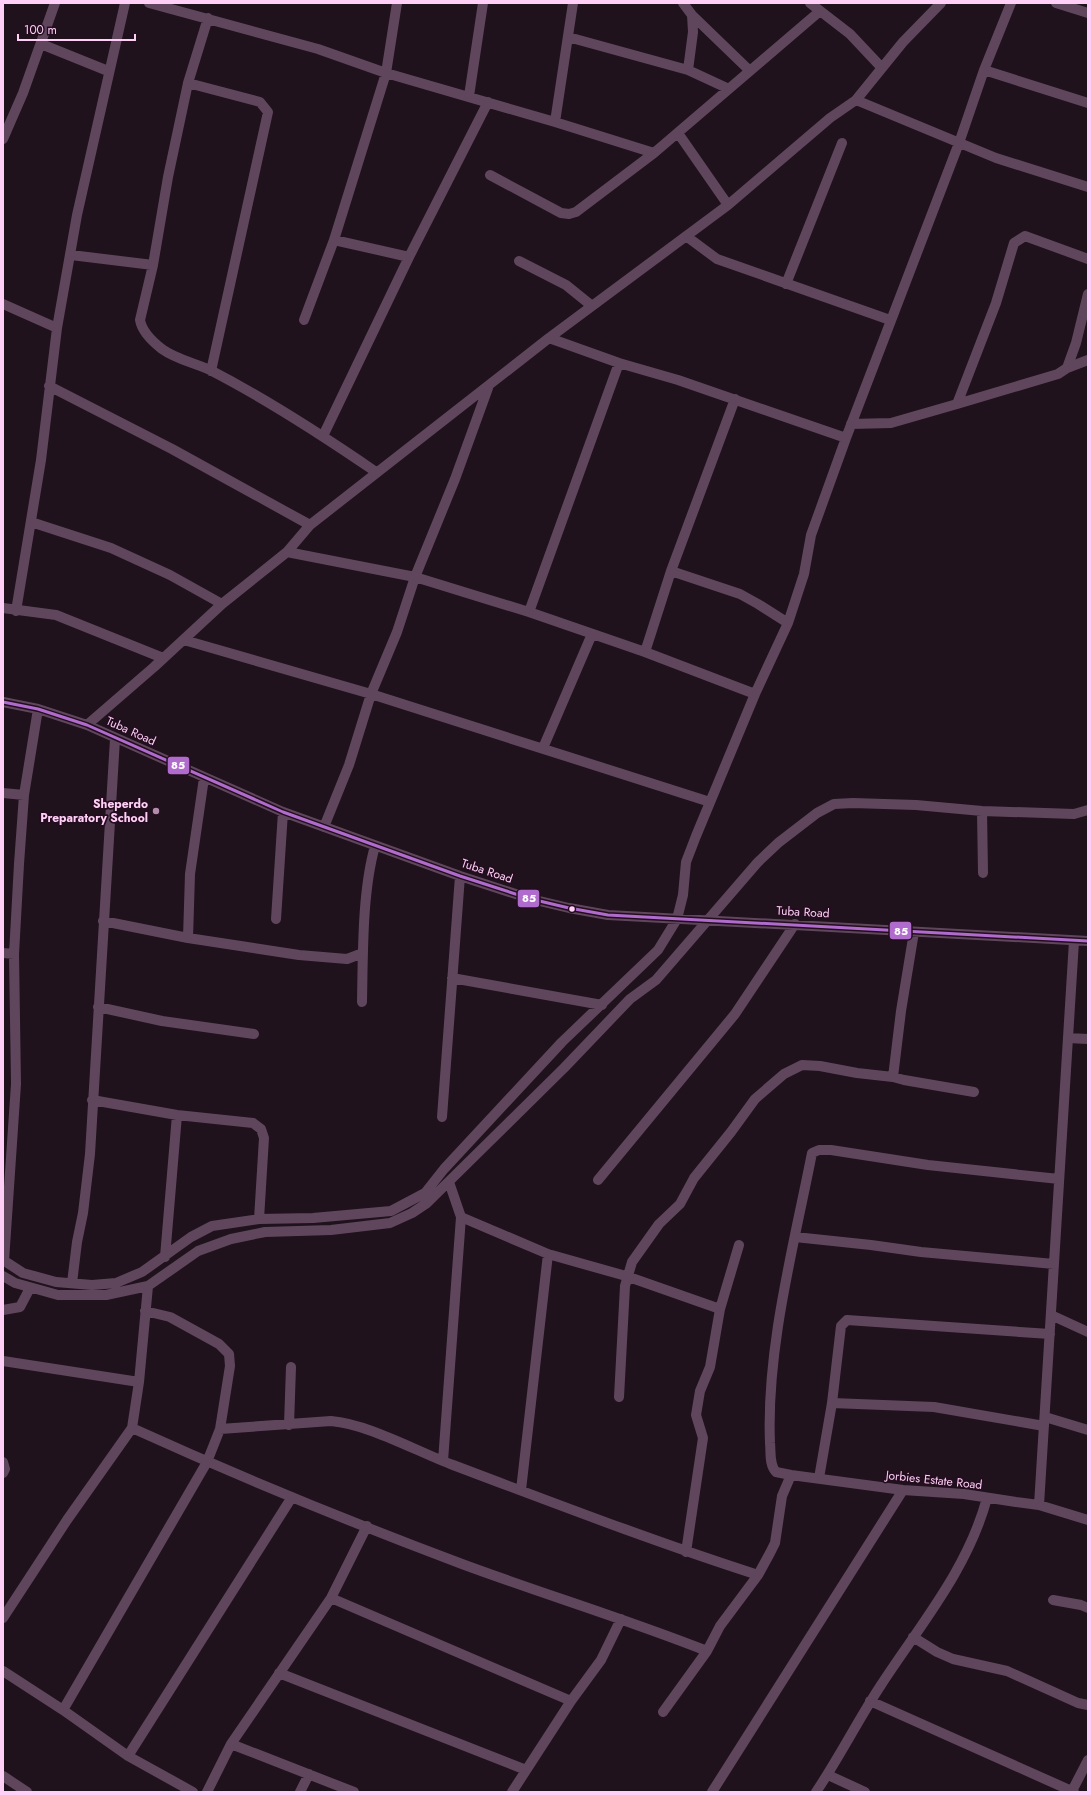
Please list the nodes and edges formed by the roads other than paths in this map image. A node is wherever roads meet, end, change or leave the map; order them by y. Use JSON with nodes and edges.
{"nodes":[{"id":1,"x":55,"y":3,"type":"edge"},
{"id":2,"x":124,"y":3,"type":"edge"},
{"id":3,"x":149,"y":3,"type":"edge"},
{"id":4,"x":397,"y":3,"type":"edge"},
{"id":5,"x":483,"y":3,"type":"edge"},
{"id":6,"x":573,"y":3,"type":"edge"},
{"id":7,"x":683,"y":3,"type":"edge"},
{"id":8,"x":810,"y":3,"type":"edge"},
{"id":9,"x":941,"y":3,"type":"edge"},
{"id":10,"x":1011,"y":3,"type":"edge"},
{"id":11,"x":1056,"y":3,"type":"edge"},
{"id":12,"x":820,"y":11,"type":"junction"},
{"id":13,"x":1088,"y":13,"type":"edge"},
{"id":14,"x":692,"y":15,"type":"junction"},
{"id":15,"x":208,"y":18,"type":"junction"},
{"id":16,"x":568,"y":37,"type":"junction"},
{"id":17,"x":41,"y":44,"type":"junction"},
{"id":18,"x":882,"y":68,"type":"junction"},
{"id":19,"x":688,"y":70,"type":"junction"},
{"id":20,"x":984,"y":70,"type":"junction"},
{"id":21,"x":108,"y":71,"type":"junction"},
{"id":22,"x":750,"y":72,"type":"junction"},
{"id":23,"x":386,"y":73,"type":"junction"},
{"id":24,"x":188,"y":84,"type":"junction"},
{"id":25,"x":729,"y":89,"type":"junction"},
{"id":26,"x":469,"y":96,"type":"junction"},
{"id":27,"x":856,"y":100,"type":"junction"},
{"id":28,"x":488,"y":102,"type":"junction"},
{"id":29,"x":1088,"y":103,"type":"edge"},
{"id":30,"x":555,"y":122,"type":"junction"},
{"id":31,"x":678,"y":133,"type":"junction"},
{"id":32,"x":3,"y":139,"type":"edge"},
{"id":33,"x":842,"y":143,"type":"dead end"},
{"id":34,"x":959,"y":143,"type":"junction"},
{"id":35,"x":654,"y":153,"type":"junction"},
{"id":36,"x":490,"y":175,"type":"dead end"},
{"id":37,"x":1088,"y":187,"type":"edge"},
{"id":38,"x":728,"y":205,"type":"junction"},
{"id":39,"x":686,"y":236,"type":"junction"},
{"id":40,"x":334,"y":240,"type":"junction"},
{"id":41,"x":71,"y":255,"type":"junction"},
{"id":42,"x":408,"y":257,"type":"junction"},
{"id":43,"x":1088,"y":259,"type":"edge"},
{"id":44,"x":519,"y":261,"type":"dead end"},
{"id":45,"x":153,"y":265,"type":"junction"},
{"id":46,"x":786,"y":284,"type":"junction"},
{"id":47,"x":1088,"y":294,"type":"edge"},
{"id":48,"x":4,"y":305,"type":"edge"},
{"id":49,"x":592,"y":306,"type":"junction"},
{"id":50,"x":304,"y":320,"type":"dead end"},
{"id":51,"x":890,"y":320,"type":"junction"},
{"id":52,"x":57,"y":328,"type":"junction"},
{"id":53,"x":550,"y":338,"type":"junction"},
{"id":54,"x":1088,"y":360,"type":"edge"},
{"id":55,"x":619,"y":362,"type":"junction"},
{"id":56,"x":1067,"y":368,"type":"junction"},
{"id":57,"x":211,"y":371,"type":"junction"},
{"id":58,"x":50,"y":386,"type":"junction"},
{"id":59,"x":488,"y":388,"type":"junction"},
{"id":60,"x":735,"y":399,"type":"junction"},
{"id":61,"x":957,"y":404,"type":"junction"},
{"id":62,"x":851,"y":424,"type":"junction"},
{"id":63,"x":323,"y":436,"type":"junction"},
{"id":64,"x":846,"y":438,"type":"junction"},
{"id":65,"x":376,"y":472,"type":"junction"},
{"id":66,"x":31,"y":522,"type":"junction"},
{"id":67,"x":310,"y":525,"type":"junction"},
{"id":68,"x":287,"y":552,"type":"junction"},
{"id":69,"x":671,"y":571,"type":"junction"},
{"id":70,"x":416,"y":577,"type":"junction"},
{"id":71,"x":222,"y":604,"type":"junction"},
{"id":72,"x":3,"y":608,"type":"edge"},
{"id":73,"x":16,"y":611,"type":"junction"},
{"id":74,"x":529,"y":612,"type":"junction"},
{"id":75,"x":788,"y":623,"type":"junction"},
{"id":76,"x":592,"y":634,"type":"junction"},
{"id":77,"x":184,"y":640,"type":"junction"},
{"id":78,"x":645,"y":652,"type":"junction"},
{"id":79,"x":163,"y":658,"type":"junction"},
{"id":80,"x":372,"y":694,"type":"junction"},
{"id":81,"x":755,"y":694,"type":"junction"},
{"id":82,"x":3,"y":702,"type":"edge"},
{"id":83,"x":38,"y":709,"type":"junction"},
{"id":84,"x":87,"y":725,"type":"junction"},
{"id":85,"x":115,"y":739,"type":"junction"},
{"id":86,"x":543,"y":748,"type":"junction"},
{"id":87,"x":204,"y":778,"type":"junction"},
{"id":88,"x":3,"y":793,"type":"edge"},
{"id":89,"x":24,"y":795,"type":"junction"},
{"id":90,"x":710,"y":802,"type":"junction"},
{"id":91,"x":1088,"y":810,"type":"edge"},
{"id":92,"x":982,"y":811,"type":"junction"},
{"id":93,"x":283,"y":812,"type":"junction"},
{"id":94,"x":324,"y":827,"type":"junction"},
{"id":95,"x":376,"y":846,"type":"junction"},
{"id":96,"x":983,"y":873,"type":"dead end"},
{"id":97,"x":460,"y":876,"type":"junction"},
{"id":98,"x":276,"y":919,"type":"dead end"},
{"id":99,"x":677,"y":919,"type":"junction"},
{"id":100,"x":103,"y":921,"type":"junction"},
{"id":101,"x":706,"y":921,"type":"junction"},
{"id":102,"x":795,"y":924,"type":"junction"},
{"id":103,"x":914,"y":932,"type":"junction"},
{"id":104,"x":188,"y":938,"type":"junction"},
{"id":105,"x":1074,"y":941,"type":"junction"},
{"id":106,"x":1088,"y":941,"type":"edge"},
{"id":107,"x":3,"y":953,"type":"edge"},
{"id":108,"x":363,"y":953,"type":"junction"},
{"id":109,"x":14,"y":954,"type":"junction"},
{"id":110,"x":452,"y":978,"type":"junction"},
{"id":111,"x":362,"y":1002,"type":"dead end"},
{"id":112,"x":602,"y":1005,"type":"junction"},
{"id":113,"x":98,"y":1007,"type":"junction"},
{"id":114,"x":254,"y":1034,"type":"dead end"},
{"id":115,"x":1068,"y":1038,"type":"junction"},
{"id":116,"x":1088,"y":1039,"type":"edge"},
{"id":117,"x":893,"y":1077,"type":"junction"},
{"id":118,"x":974,"y":1092,"type":"dead end"},
{"id":119,"x":92,"y":1100,"type":"junction"},
{"id":120,"x":176,"y":1114,"type":"junction"},
{"id":121,"x":442,"y":1117,"type":"dead end"},
{"id":122,"x":1060,"y":1179,"type":"junction"},
{"id":123,"x":598,"y":1180,"type":"dead end"},
{"id":124,"x":449,"y":1182,"type":"junction"},
{"id":125,"x":461,"y":1217,"type":"junction"},
{"id":126,"x":259,"y":1219,"type":"junction"},
{"id":127,"x":796,"y":1237,"type":"junction"},
{"id":128,"x":739,"y":1245,"type":"dead end"},
{"id":129,"x":548,"y":1254,"type":"junction"},
{"id":130,"x":165,"y":1257,"type":"junction"},
{"id":131,"x":4,"y":1261,"type":"edge"},
{"id":132,"x":1054,"y":1264,"type":"junction"},
{"id":133,"x":3,"y":1276,"type":"edge"},
{"id":134,"x":626,"y":1276,"type":"junction"},
{"id":135,"x":72,"y":1283,"type":"junction"},
{"id":136,"x":148,"y":1286,"type":"junction"},
{"id":137,"x":30,"y":1288,"type":"junction"},
{"id":138,"x":720,"y":1309,"type":"junction"},
{"id":139,"x":3,"y":1310,"type":"edge"},
{"id":140,"x":145,"y":1311,"type":"junction"},
{"id":141,"x":1051,"y":1315,"type":"junction"},
{"id":142,"x":1088,"y":1332,"type":"edge"},
{"id":143,"x":1050,"y":1334,"type":"junction"},
{"id":144,"x":3,"y":1361,"type":"edge"},
{"id":145,"x":290,"y":1367,"type":"dead end"},
{"id":146,"x":139,"y":1382,"type":"junction"},
{"id":147,"x":619,"y":1397,"type":"dead end"},
{"id":148,"x":832,"y":1403,"type":"junction"},
{"id":149,"x":1044,"y":1422,"type":"junction"},
{"id":150,"x":289,"y":1425,"type":"junction"},
{"id":151,"x":132,"y":1428,"type":"junction"},
{"id":152,"x":220,"y":1429,"type":"junction"},
{"id":153,"x":1088,"y":1430,"type":"edge"},
{"id":154,"x":443,"y":1461,"type":"junction"},
{"id":155,"x":3,"y":1462,"type":"edge"},
{"id":156,"x":206,"y":1462,"type":"junction"},
{"id":157,"x":3,"y":1473,"type":"edge"},
{"id":158,"x":791,"y":1475,"type":"junction"},
{"id":159,"x":819,"y":1478,"type":"junction"},
{"id":160,"x":521,"y":1490,"type":"junction"},
{"id":161,"x":903,"y":1490,"type":"junction"},
{"id":162,"x":292,"y":1497,"type":"junction"},
{"id":163,"x":987,"y":1498,"type":"junction"},
{"id":164,"x":1039,"y":1505,"type":"junction"},
{"id":165,"x":1088,"y":1520,"type":"edge"},
{"id":166,"x":367,"y":1526,"type":"junction"},
{"id":167,"x":686,"y":1552,"type":"junction"},
{"id":168,"x":758,"y":1575,"type":"junction"},
{"id":169,"x":331,"y":1598,"type":"junction"},
{"id":170,"x":1053,"y":1600,"type":"dead end"},
{"id":171,"x":1088,"y":1608,"type":"edge"},
{"id":172,"x":3,"y":1618,"type":"edge"},
{"id":173,"x":621,"y":1618,"type":"junction"},
{"id":174,"x":913,"y":1637,"type":"junction"},
{"id":175,"x":707,"y":1651,"type":"junction"},
{"id":176,"x":3,"y":1671,"type":"edge"},
{"id":177,"x":279,"y":1674,"type":"junction"},
{"id":178,"x":570,"y":1701,"type":"junction"},
{"id":179,"x":870,"y":1701,"type":"junction"},
{"id":180,"x":1088,"y":1705,"type":"edge"},
{"id":181,"x":63,"y":1710,"type":"junction"},
{"id":182,"x":664,"y":1712,"type":"dead end"},
{"id":183,"x":231,"y":1744,"type":"junction"},
{"id":184,"x":128,"y":1756,"type":"junction"},
{"id":185,"x":1088,"y":1760,"type":"edge"},
{"id":186,"x":526,"y":1770,"type":"junction"},
{"id":187,"x":309,"y":1774,"type":"junction"},
{"id":188,"x":828,"y":1775,"type":"junction"},
{"id":189,"x":3,"y":1776,"type":"edge"},
{"id":190,"x":1073,"y":1791,"type":"edge"},
{"id":191,"x":27,"y":1792,"type":"edge"},
{"id":192,"x":193,"y":1792,"type":"edge"},
{"id":193,"x":207,"y":1792,"type":"edge"},
{"id":194,"x":300,"y":1792,"type":"edge"},
{"id":195,"x":354,"y":1792,"type":"edge"},
{"id":196,"x":512,"y":1792,"type":"edge"},
{"id":197,"x":712,"y":1792,"type":"edge"},
{"id":198,"x":816,"y":1792,"type":"edge"},
{"id":199,"x":865,"y":1792,"type":"edge"}],
"edges":[{"from":1,"to":17,"type":"street"},
{"from":2,"to":21,"type":"street"},
{"from":3,"to":15,"type":"street"},
{"from":4,"to":23,"type":"street"},
{"from":5,"to":26,"type":"street"},
{"from":6,"to":16,"type":"street"},
{"from":7,"to":14,"type":"street"},
{"from":8,"to":12,"type":"street"},
{"from":9,"to":18,"type":"street"},
{"from":10,"to":20,"type":"street"},
{"from":11,"to":13,"type":"street"},
{"from":12,"to":18,"type":"street"},
{"from":12,"to":22,"type":"street"},
{"from":14,"to":19,"type":"street"},
{"from":14,"to":22,"type":"street"},
{"from":15,"to":23,"type":"street"},
{"from":15,"to":24,"type":"street"},
{"from":16,"to":19,"type":"street"},
{"from":16,"to":30,"type":"street"},
{"from":17,"to":21,"type":"street"},
{"from":17,"to":32,"type":"street"},
{"from":18,"to":27,"type":"street"},
{"from":19,"to":25,"type":"street"},
{"from":20,"to":29,"type":"street"},
{"from":20,"to":34,"type":"street"},
{"from":21,"to":41,"type":"street"},
{"from":22,"to":25,"type":"street"},
{"from":23,"to":26,"type":"street"},
{"from":23,"to":40,"type":"street"},
{"from":24,"to":45,"type":"street"},
{"from":24,"to":57,"type":"street"},
{"from":25,"to":31,"type":"street"},
{"from":26,"to":28,"type":"street"},
{"from":27,"to":34,"type":"street"},
{"from":27,"to":38,"type":"street"},
{"from":28,"to":30,"type":"street"},
{"from":28,"to":42,"type":"street"},
{"from":30,"to":35,"type":"street"},
{"from":31,"to":35,"type":"street"},
{"from":31,"to":38,"type":"street"},
{"from":33,"to":46,"type":"street"},
{"from":34,"to":37,"type":"street"},
{"from":34,"to":51,"type":"street"},
{"from":35,"to":36,"type":"street"},
{"from":38,"to":39,"type":"street"},
{"from":39,"to":46,"type":"street"},
{"from":39,"to":49,"type":"street"},
{"from":40,"to":42,"type":"street"},
{"from":40,"to":50,"type":"street"},
{"from":41,"to":45,"type":"street"},
{"from":41,"to":52,"type":"street"},
{"from":42,"to":63,"type":"street"},
{"from":43,"to":61,"type":"street"},
{"from":44,"to":49,"type":"street"},
{"from":45,"to":57,"type":"street"},
{"from":46,"to":51,"type":"street"},
{"from":47,"to":56,"type":"street"},
{"from":48,"to":52,"type":"street"},
{"from":49,"to":53,"type":"street"},
{"from":51,"to":62,"type":"street"},
{"from":52,"to":58,"type":"street"},
{"from":53,"to":55,"type":"street"},
{"from":53,"to":59,"type":"street"},
{"from":54,"to":56,"type":"street"},
{"from":55,"to":60,"type":"street"},
{"from":55,"to":74,"type":"street"},
{"from":56,"to":61,"type":"street"},
{"from":57,"to":63,"type":"street"},
{"from":58,"to":66,"type":"street"},
{"from":58,"to":67,"type":"street"},
{"from":59,"to":65,"type":"street"},
{"from":59,"to":70,"type":"street"},
{"from":60,"to":64,"type":"street"},
{"from":60,"to":69,"type":"street"},
{"from":61,"to":62,"type":"street"},
{"from":62,"to":64,"type":"street"},
{"from":63,"to":65,"type":"street"},
{"from":64,"to":75,"type":"street"},
{"from":65,"to":67,"type":"street"},
{"from":66,"to":71,"type":"street"},
{"from":66,"to":73,"type":"street"},
{"from":67,"to":68,"type":"street"},
{"from":68,"to":70,"type":"street"},
{"from":68,"to":71,"type":"street"},
{"from":69,"to":75,"type":"street"},
{"from":69,"to":78,"type":"street"},
{"from":70,"to":74,"type":"street"},
{"from":70,"to":80,"type":"street"},
{"from":71,"to":77,"type":"street"},
{"from":72,"to":73,"type":"street"},
{"from":73,"to":79,"type":"street"},
{"from":74,"to":76,"type":"street"},
{"from":75,"to":81,"type":"street"},
{"from":76,"to":78,"type":"street"},
{"from":76,"to":86,"type":"street"},
{"from":77,"to":79,"type":"street"},
{"from":77,"to":80,"type":"street"},
{"from":78,"to":81,"type":"street"},
{"from":79,"to":84,"type":"street"},
{"from":80,"to":86,"type":"street"},
{"from":80,"to":94,"type":"street"},
{"from":81,"to":90,"type":"street"},
{"from":82,"to":83,"type":"street","name":"Tuba Road"},
{"from":83,"to":84,"type":"street","name":"Tuba Road"},
{"from":83,"to":89,"type":"street"},
{"from":84,"to":85,"type":"street","name":"Tuba Road"},
{"from":85,"to":87,"type":"street","name":"Tuba Road"},
{"from":85,"to":100,"type":"street"},
{"from":86,"to":90,"type":"street"},
{"from":87,"to":93,"type":"street","name":"Tuba Road"},
{"from":87,"to":104,"type":"street"},
{"from":88,"to":89,"type":"street"},
{"from":89,"to":109,"type":"street"},
{"from":90,"to":99,"type":"street"},
{"from":91,"to":92,"type":"street"},
{"from":92,"to":96,"type":"street"},
{"from":92,"to":101,"type":"street"},
{"from":93,"to":94,"type":"street","name":"Tuba Road"},
{"from":93,"to":98,"type":"street"},
{"from":94,"to":95,"type":"street","name":"Tuba Road"},
{"from":95,"to":97,"type":"street","name":"Tuba Road"},
{"from":95,"to":108,"type":"street"},
{"from":97,"to":99,"type":"street","name":"Tuba Road"},
{"from":97,"to":110,"type":"street"},
{"from":99,"to":101,"type":"street","name":"Tuba Road"},
{"from":99,"to":112,"type":"street"},
{"from":100,"to":104,"type":"street"},
{"from":100,"to":113,"type":"street"},
{"from":101,"to":102,"type":"street","name":"Tuba Road"},
{"from":101,"to":124,"type":"street"},
{"from":102,"to":103,"type":"street","name":"Tuba Road"},
{"from":102,"to":123,"type":"street"},
{"from":103,"to":105,"type":"street","name":"Tuba Road"},
{"from":103,"to":117,"type":"street"},
{"from":104,"to":108,"type":"street"},
{"from":105,"to":106,"type":"street","name":"Tuba Road"},
{"from":105,"to":115,"type":"street"},
{"from":107,"to":109,"type":"street"},
{"from":108,"to":111,"type":"street"},
{"from":109,"to":131,"type":"street"},
{"from":110,"to":112,"type":"street"},
{"from":110,"to":121,"type":"street"},
{"from":112,"to":126,"type":"street"},
{"from":113,"to":114,"type":"street"},
{"from":113,"to":119,"type":"street"},
{"from":115,"to":116,"type":"street"},
{"from":115,"to":122,"type":"street"},
{"from":117,"to":118,"type":"street"},
{"from":117,"to":134,"type":"street"},
{"from":119,"to":120,"type":"street"},
{"from":119,"to":135,"type":"street"},
{"from":120,"to":126,"type":"street"},
{"from":120,"to":130,"type":"street"},
{"from":122,"to":127,"type":"street"},
{"from":122,"to":132,"type":"street"},
{"from":124,"to":125,"type":"street"},
{"from":124,"to":136,"type":"street"},
{"from":125,"to":129,"type":"street"},
{"from":125,"to":154,"type":"street"},
{"from":126,"to":130,"type":"street"},
{"from":127,"to":132,"type":"street"},
{"from":127,"to":158,"type":"street","name":"Jorbies Estate Road"},
{"from":128,"to":138,"type":"street"},
{"from":129,"to":134,"type":"street"},
{"from":129,"to":160,"type":"street"},
{"from":130,"to":135,"type":"street"},
{"from":131,"to":135,"type":"street"},
{"from":132,"to":141,"type":"street"},
{"from":133,"to":137,"type":"street"},
{"from":134,"to":138,"type":"street"},
{"from":134,"to":147,"type":"street"},
{"from":136,"to":137,"type":"street"},
{"from":136,"to":140,"type":"street"},
{"from":137,"to":139,"type":"street"},
{"from":138,"to":167,"type":"street"},
{"from":140,"to":146,"type":"street"},
{"from":140,"to":152,"type":"street"},
{"from":141,"to":142,"type":"street"},
{"from":141,"to":143,"type":"street"},
{"from":143,"to":148,"type":"street"},
{"from":143,"to":149,"type":"street"},
{"from":144,"to":146,"type":"street"},
{"from":145,"to":150,"type":"street"},
{"from":146,"to":151,"type":"street"},
{"from":148,"to":149,"type":"street"},
{"from":148,"to":159,"type":"street"},
{"from":149,"to":153,"type":"street"},
{"from":149,"to":164,"type":"street"},
{"from":150,"to":152,"type":"street"},
{"from":150,"to":154,"type":"street"},
{"from":151,"to":156,"type":"street"},
{"from":151,"to":172,"type":"street"},
{"from":152,"to":156,"type":"street"},
{"from":154,"to":160,"type":"street"},
{"from":155,"to":157,"type":"street"},
{"from":156,"to":162,"type":"street"},
{"from":156,"to":181,"type":"street"},
{"from":158,"to":159,"type":"street","name":"Jorbies Estate Road"},
{"from":158,"to":168,"type":"street"},
{"from":159,"to":161,"type":"street","name":"Jorbies Estate Road"},
{"from":160,"to":167,"type":"street"},
{"from":161,"to":163,"type":"street","name":"Jorbies Estate Road"},
{"from":161,"to":197,"type":"street"},
{"from":162,"to":166,"type":"street"},
{"from":162,"to":184,"type":"street"},
{"from":163,"to":164,"type":"street","name":"Jorbies Estate Road"},
{"from":163,"to":174,"type":"street"},
{"from":164,"to":165,"type":"street","name":"Jorbies Estate Road"},
{"from":166,"to":169,"type":"street"},
{"from":166,"to":173,"type":"street"},
{"from":167,"to":168,"type":"street"},
{"from":168,"to":175,"type":"street"},
{"from":169,"to":177,"type":"street"},
{"from":169,"to":178,"type":"street"},
{"from":170,"to":171,"type":"street"},
{"from":173,"to":175,"type":"street"},
{"from":173,"to":178,"type":"street"},
{"from":174,"to":179,"type":"street"},
{"from":174,"to":180,"type":"street"},
{"from":175,"to":182,"type":"street"},
{"from":176,"to":181,"type":"street"},
{"from":177,"to":183,"type":"street"},
{"from":177,"to":186,"type":"street"},
{"from":178,"to":186,"type":"street"},
{"from":179,"to":188,"type":"street"},
{"from":179,"to":190,"type":"street"},
{"from":181,"to":184,"type":"street"},
{"from":183,"to":187,"type":"street"},
{"from":183,"to":193,"type":"street"},
{"from":184,"to":192,"type":"street"},
{"from":185,"to":190,"type":"street"},
{"from":186,"to":196,"type":"street"},
{"from":187,"to":194,"type":"street"},
{"from":187,"to":195,"type":"street"},
{"from":188,"to":198,"type":"street"},
{"from":188,"to":199,"type":"street"},
{"from":189,"to":191,"type":"street"}]}
